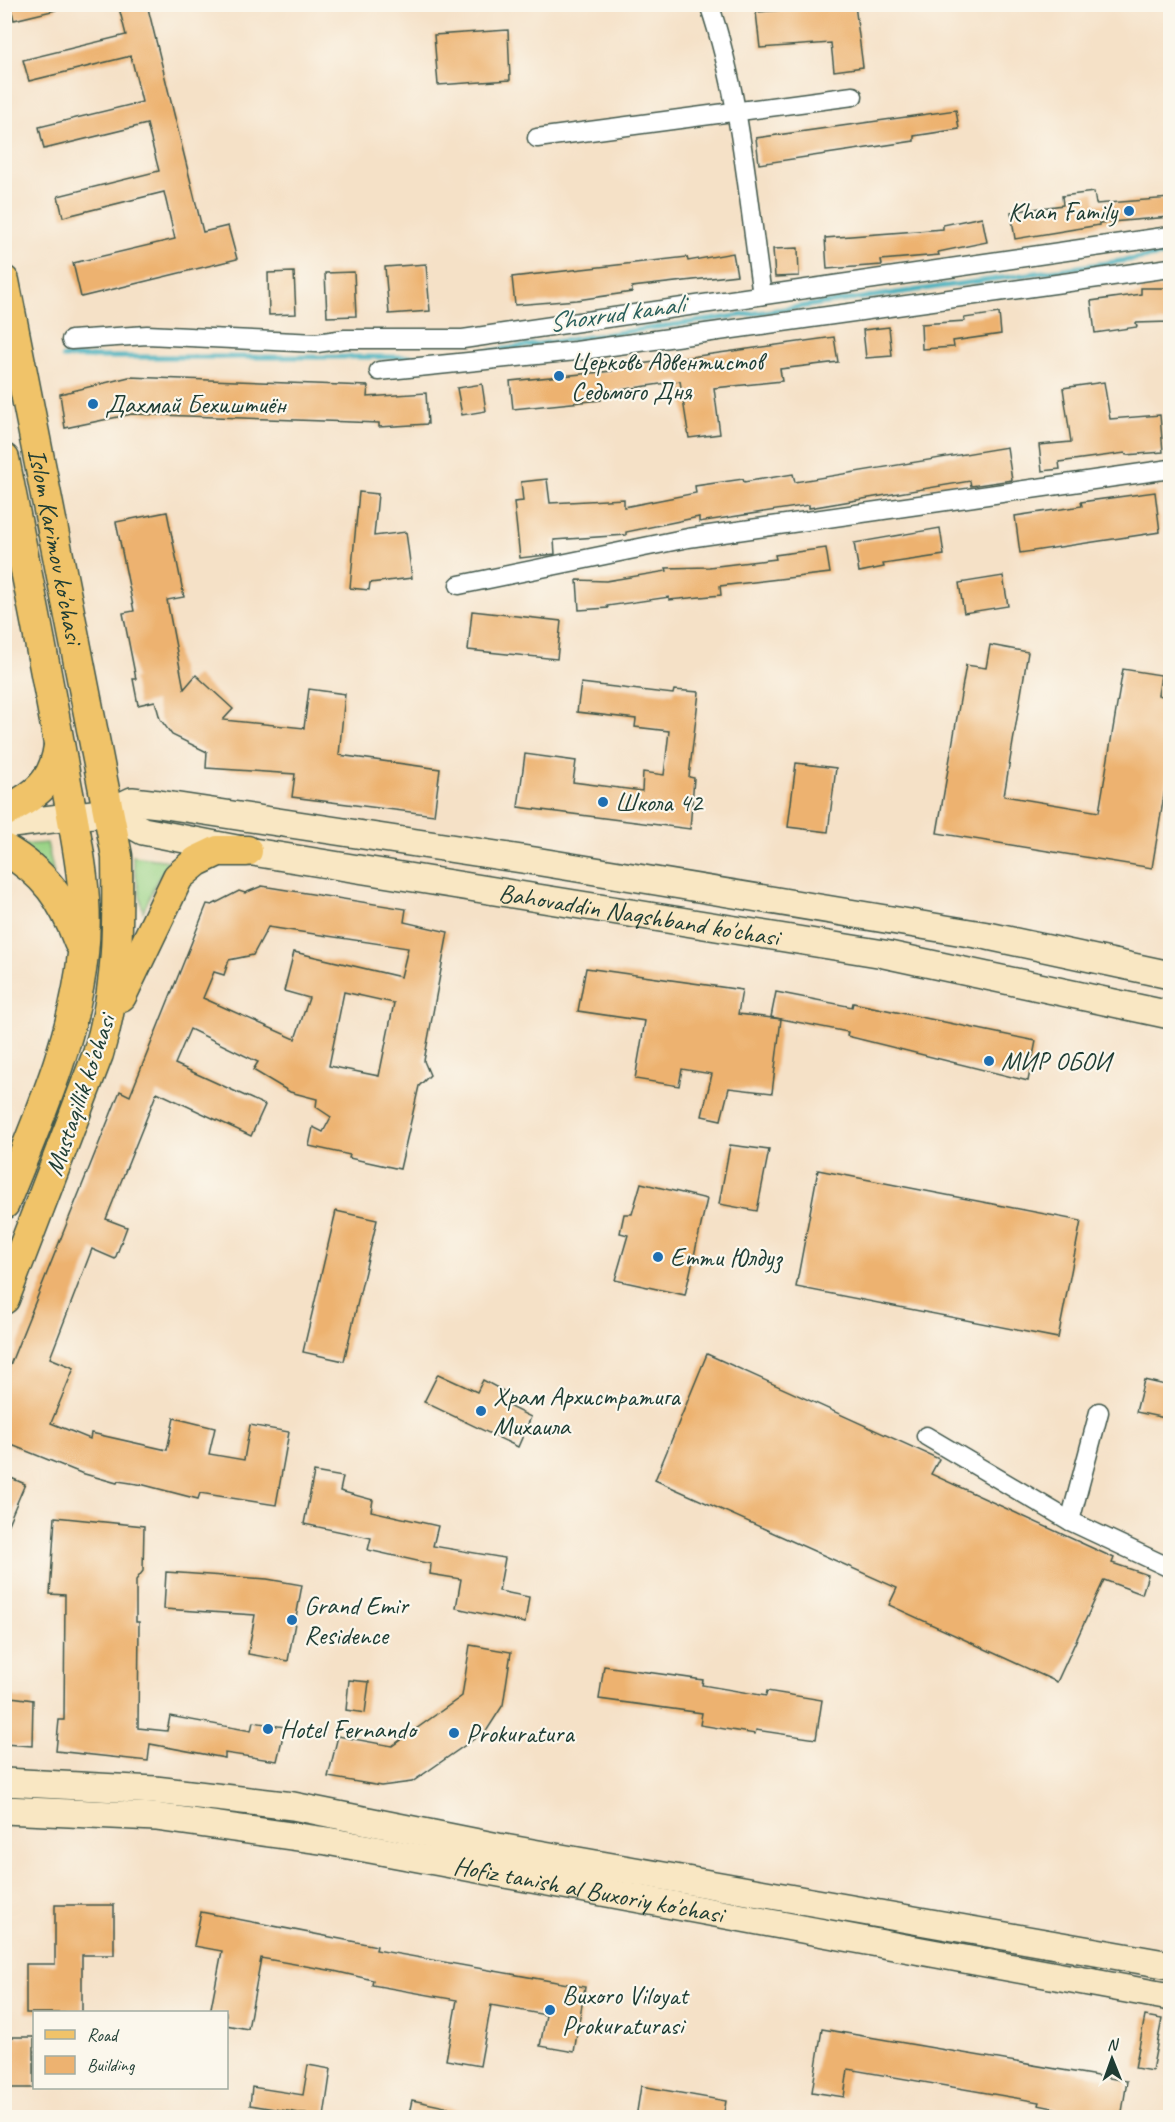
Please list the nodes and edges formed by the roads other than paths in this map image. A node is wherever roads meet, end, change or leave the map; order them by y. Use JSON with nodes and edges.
{"nodes":[{"id":1,"x":710,"y":4,"type":"edge"},
{"id":2,"x":853,"y":96,"type":"dead end"},
{"id":3,"x":735,"y":112,"type":"junction"},
{"id":4,"x":537,"y":138,"type":"dead end"},
{"id":5,"x":1170,"y":236,"type":"edge"},
{"id":6,"x":1170,"y":268,"type":"edge"},
{"id":7,"x":4,"y":281,"type":"edge"},
{"id":8,"x":762,"y":295,"type":"junction"},
{"id":9,"x":71,"y":340,"type":"dead end"},
{"id":10,"x":380,"y":371,"type":"dead end"},
{"id":11,"x":4,"y":459,"type":"edge"},
{"id":12,"x":1170,"y":469,"type":"edge"},
{"id":13,"x":459,"y":585,"type":"dead end"},
{"id":14,"x":60,"y":746,"type":"junction"},
{"id":15,"x":4,"y":812,"type":"edge"},
{"id":16,"x":109,"y":812,"type":"junction"},
{"id":17,"x":74,"y":817,"type":"junction"},
{"id":18,"x":4,"y":825,"type":"edge"},
{"id":19,"x":4,"y":849,"type":"edge"},
{"id":20,"x":247,"y":851,"type":"junction"},
{"id":21,"x":84,"y":953,"type":"junction"},
{"id":22,"x":1170,"y":975,"type":"edge"},
{"id":23,"x":1170,"y":1016,"type":"edge"},
{"id":24,"x":108,"y":1023,"type":"junction"},
{"id":25,"x":4,"y":1204,"type":"edge"},
{"id":26,"x":4,"y":1299,"type":"edge"},
{"id":27,"x":1099,"y":1412,"type":"dead end"},
{"id":28,"x":926,"y":1437,"type":"dead end"},
{"id":29,"x":1070,"y":1521,"type":"junction"},
{"id":30,"x":1170,"y":1568,"type":"edge"},
{"id":31,"x":4,"y":1782,"type":"edge"},
{"id":32,"x":4,"y":1810,"type":"edge"},
{"id":33,"x":770,"y":1894,"type":"junction"},
{"id":34,"x":764,"y":1923,"type":"junction"},
{"id":35,"x":1170,"y":1965,"type":"edge"},
{"id":36,"x":1170,"y":1997,"type":"edge"}],
"edges":[{"from":1,"to":3,"type":"street"},
{"from":2,"to":3,"type":"street"},
{"from":3,"to":4,"type":"street"},
{"from":3,"to":8,"type":"street"},
{"from":5,"to":8,"type":"street"},
{"from":6,"to":10,"type":"street"},
{"from":7,"to":16,"type":"main road","name":"Islom Karimov ko'chasi"},
{"from":8,"to":9,"type":"street"},
{"from":11,"to":14,"type":"main road","name":"Islom Karimov ko'chasi"},
{"from":12,"to":13,"type":"street"},
{"from":14,"to":15,"type":"main road"},
{"from":14,"to":17,"type":"main road","name":"Islom Karimov ko'chasi"},
{"from":16,"to":17,"type":"main road","name":"Bahovaddin Naqshband ko'chasi"},
{"from":16,"to":20,"type":"main road","name":"Bahovaddin Naqshband ko'chasi"},
{"from":16,"to":22,"type":"main road","name":"Bahovaddin Naqshband ko'chasi"},
{"from":16,"to":24,"type":"main road","name":"Mustaqillik ko'chasi"},
{"from":17,"to":18,"type":"main road","name":"Bahovaddin Naqshband ko'chasi"},
{"from":17,"to":21,"type":"main road","name":"Mustaqillik ko'chasi"},
{"from":19,"to":21,"type":"main road"},
{"from":20,"to":23,"type":"main road","name":"Bahovaddin Naqshband ko'chasi"},
{"from":20,"to":24,"type":"main road"},
{"from":21,"to":25,"type":"main road","name":"Mustaqillik ko'chasi"},
{"from":24,"to":26,"type":"main road","name":"Mustaqillik ko'chasi"},
{"from":27,"to":29,"type":"street"},
{"from":28,"to":29,"type":"street"},
{"from":29,"to":30,"type":"street"},
{"from":31,"to":33,"type":"main road","name":"Hofiz tanish al Buxoriy ko'chasi"},
{"from":32,"to":34,"type":"main road","name":"Hofiz tanish al Buxoriy ko'chasi"},
{"from":33,"to":34,"type":"main road"},
{"from":33,"to":35,"type":"main road","name":"Hofiz tanish al Buxoriy ko'chasi"},
{"from":34,"to":36,"type":"main road","name":"Hofiz tanish al Buxoriy ko'chasi"}]}
